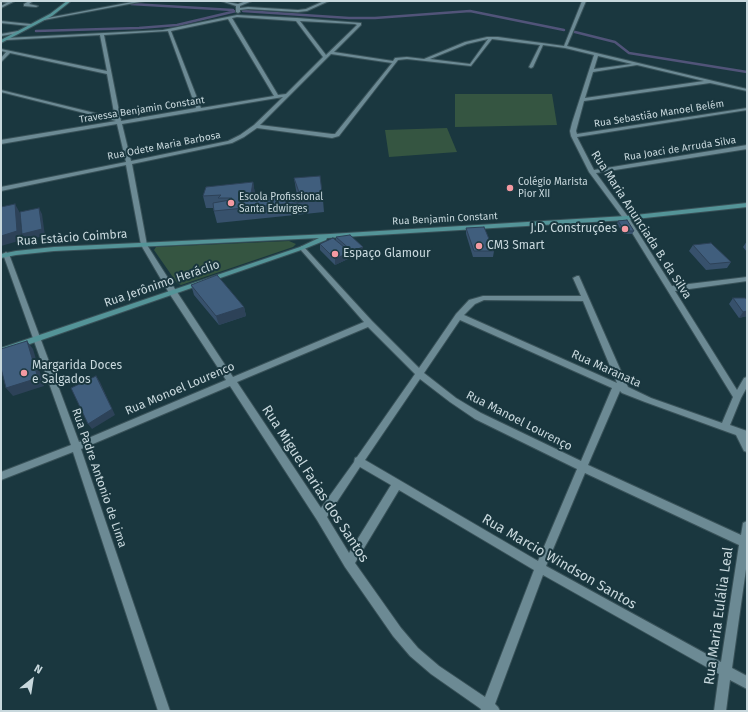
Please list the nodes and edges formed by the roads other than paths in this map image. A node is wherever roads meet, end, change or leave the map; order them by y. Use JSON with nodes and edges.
{"nodes":[{"id":1,"x":1,"y":1,"type":"edge"},
{"id":2,"x":31,"y":1,"type":"edge"},
{"id":3,"x":69,"y":1,"type":"edge"},
{"id":4,"x":143,"y":1,"type":"edge"},
{"id":5,"x":224,"y":1,"type":"edge"},
{"id":6,"x":250,"y":1,"type":"edge"},
{"id":7,"x":327,"y":1,"type":"edge"},
{"id":8,"x":584,"y":1,"type":"edge"},
{"id":9,"x":12,"y":2,"type":"edge"},
{"id":10,"x":238,"y":5,"type":"junction"},
{"id":11,"x":36,"y":6,"type":"dead end"},
{"id":12,"x":1,"y":7,"type":"edge"},
{"id":13,"x":238,"y":9,"type":"junction"},
{"id":14,"x":237,"y":16,"type":"junction"},
{"id":15,"x":229,"y":17,"type":"junction"},
{"id":16,"x":44,"y":19,"type":"junction"},
{"id":17,"x":297,"y":19,"type":"junction"},
{"id":18,"x":1,"y":22,"type":"edge"},
{"id":19,"x":30,"y":25,"type":"junction"},
{"id":20,"x":169,"y":30,"type":"junction"},
{"id":21,"x":18,"y":32,"type":"junction"},
{"id":22,"x":1,"y":35,"type":"edge"},
{"id":23,"x":102,"y":35,"type":"junction"},
{"id":24,"x":491,"y":38,"type":"junction"},
{"id":25,"x":6,"y":39,"type":"junction"},
{"id":26,"x":1,"y":42,"type":"edge"},
{"id":27,"x":542,"y":44,"type":"junction"},
{"id":28,"x":565,"y":47,"type":"junction"},
{"id":29,"x":1,"y":50,"type":"edge"},
{"id":30,"x":9,"y":51,"type":"junction"},
{"id":31,"x":331,"y":53,"type":"junction"},
{"id":32,"x":596,"y":54,"type":"junction"},
{"id":33,"x":326,"y":58,"type":"junction"},
{"id":34,"x":424,"y":60,"type":"junction"},
{"id":35,"x":1,"y":61,"type":"edge"},
{"id":36,"x":394,"y":62,"type":"junction"},
{"id":37,"x":639,"y":64,"type":"junction"},
{"id":38,"x":531,"y":67,"type":"dead end"},
{"id":39,"x":591,"y":71,"type":"junction"},
{"id":40,"x":110,"y":73,"type":"junction"},
{"id":41,"x":712,"y":81,"type":"junction"},
{"id":42,"x":1,"y":90,"type":"edge"},
{"id":43,"x":747,"y":90,"type":"edge"},
{"id":44,"x":286,"y":96,"type":"junction"},
{"id":45,"x":277,"y":97,"type":"junction"},
{"id":46,"x":582,"y":100,"type":"junction"},
{"id":47,"x":200,"y":109,"type":"junction"},
{"id":48,"x":747,"y":110,"type":"edge"},
{"id":49,"x":119,"y":121,"type":"junction"},
{"id":50,"x":256,"y":126,"type":"junction"},
{"id":51,"x":574,"y":136,"type":"junction"},
{"id":52,"x":1,"y":142,"type":"edge"},
{"id":53,"x":747,"y":147,"type":"edge"},
{"id":54,"x":128,"y":163,"type":"junction"},
{"id":55,"x":592,"y":172,"type":"junction"},
{"id":56,"x":1,"y":189,"type":"edge"},
{"id":57,"x":747,"y":205,"type":"edge"},
{"id":58,"x":626,"y":218,"type":"junction"},
{"id":59,"x":330,"y":236,"type":"junction"},
{"id":60,"x":144,"y":245,"type":"junction"},
{"id":61,"x":302,"y":248,"type":"junction"},
{"id":62,"x":4,"y":255,"type":"edge"},
{"id":63,"x":577,"y":278,"type":"dead end"},
{"id":64,"x":747,"y":279,"type":"edge"},
{"id":65,"x":670,"y":289,"type":"junction"},
{"id":66,"x":172,"y":291,"type":"junction"},
{"id":67,"x":586,"y":299,"type":"junction"},
{"id":68,"x":459,"y":316,"type":"junction"},
{"id":69,"x":369,"y":323,"type":"junction"},
{"id":70,"x":36,"y":339,"type":"junction"},
{"id":71,"x":1,"y":351,"type":"edge"},
{"id":72,"x":419,"y":373,"type":"junction"},
{"id":73,"x":747,"y":380,"type":"edge"},
{"id":74,"x":231,"y":381,"type":"junction"},
{"id":75,"x":621,"y":389,"type":"junction"},
{"id":76,"x":737,"y":397,"type":"junction"},
{"id":77,"x":725,"y":427,"type":"junction"},
{"id":78,"x":743,"y":434,"type":"edge"},
{"id":79,"x":76,"y":447,"type":"junction"},
{"id":80,"x":747,"y":448,"type":"edge"},
{"id":81,"x":358,"y":461,"type":"junction"},
{"id":82,"x":583,"y":467,"type":"junction"},
{"id":83,"x":1,"y":476,"type":"edge"},
{"id":84,"x":397,"y":484,"type":"junction"},
{"id":85,"x":321,"y":517,"type":"junction"},
{"id":86,"x":747,"y":526,"type":"edge"},
{"id":87,"x":746,"y":543,"type":"edge"},
{"id":88,"x":349,"y":563,"type":"junction"},
{"id":89,"x":540,"y":568,"type":"junction"},
{"id":90,"x":726,"y":671,"type":"junction"},
{"id":91,"x":747,"y":683,"type":"edge"},
{"id":92,"x":489,"y":710,"type":"edge"},
{"id":93,"x":164,"y":711,"type":"edge"},
{"id":94,"x":720,"y":711,"type":"edge"}],
"edges":[{"from":1,"to":9,"type":"street"},
{"from":2,"to":11,"type":"street"},
{"from":3,"to":16,"type":"main road"},
{"from":4,"to":16,"type":"street"},
{"from":5,"to":10,"type":"street"},
{"from":6,"to":10,"type":"street"},
{"from":7,"to":13,"type":"street"},
{"from":8,"to":28,"type":"street"},
{"from":9,"to":12,"type":"street"},
{"from":10,"to":13,"type":"street"},
{"from":13,"to":14,"type":"street"},
{"from":14,"to":15,"type":"street"},
{"from":14,"to":17,"type":"street"},
{"from":15,"to":20,"type":"street"},
{"from":15,"to":45,"type":"street"},
{"from":16,"to":19,"type":"main road"},
{"from":17,"to":31,"type":"street","name":"Rua Odete Maria Barbosa"},
{"from":17,"to":33,"type":"street"},
{"from":18,"to":19,"type":"street"},
{"from":19,"to":21,"type":"main road"},
{"from":20,"to":23,"type":"street"},
{"from":20,"to":47,"type":"street"},
{"from":21,"to":22,"type":"street"},
{"from":21,"to":25,"type":"main road"},
{"from":23,"to":25,"type":"street"},
{"from":23,"to":40,"type":"street"},
{"from":24,"to":27,"type":"street"},
{"from":24,"to":34,"type":"street"},
{"from":24,"to":34,"type":"street"},
{"from":25,"to":26,"type":"main road"},
{"from":27,"to":28,"type":"street"},
{"from":27,"to":38,"type":"street"},
{"from":28,"to":32,"type":"street"},
{"from":29,"to":30,"type":"street"},
{"from":30,"to":35,"type":"street"},
{"from":30,"to":40,"type":"street"},
{"from":31,"to":33,"type":"street","name":"Rua Odete Maria Barbosa"},
{"from":31,"to":36,"type":"street"},
{"from":32,"to":37,"type":"street"},
{"from":32,"to":39,"type":"street"},
{"from":33,"to":44,"type":"street","name":"Rua Odete Maria Barbosa"},
{"from":34,"to":36,"type":"street"},
{"from":36,"to":50,"type":"street"},
{"from":37,"to":39,"type":"street"},
{"from":37,"to":41,"type":"street"},
{"from":39,"to":46,"type":"street"},
{"from":40,"to":49,"type":"street"},
{"from":41,"to":43,"type":"street"},
{"from":41,"to":46,"type":"street"},
{"from":42,"to":49,"type":"street"},
{"from":44,"to":45,"type":"street","name":"Travessa Benjamin Constant"},
{"from":44,"to":50,"type":"street","name":"Rua Odete Maria Barbosa"},
{"from":45,"to":47,"type":"street","name":"Travessa Benjamin Constant"},
{"from":46,"to":51,"type":"street"},
{"from":47,"to":49,"type":"street","name":"Travessa Benjamin Constant"},
{"from":48,"to":51,"type":"street","name":"Rua Sebastião Manoel Belém"},
{"from":49,"to":52,"type":"street","name":"Travessa Benjamin Constant"},
{"from":49,"to":54,"type":"street"},
{"from":50,"to":54,"type":"street","name":"Rua Odete Maria Barbosa"},
{"from":51,"to":55,"type":"street","name":"Rua Maria Anunciada B. da Silva"},
{"from":53,"to":55,"type":"street","name":"Rua Joaci de Arruda Silva"},
{"from":54,"to":56,"type":"street","name":"Rua Odete Maria Barbosa"},
{"from":54,"to":60,"type":"street"},
{"from":55,"to":58,"type":"street","name":"Rua Maria Anunciada B. da Silva"},
{"from":57,"to":58,"type":"main road","name":"Rua Benjamin Constant"},
{"from":58,"to":59,"type":"main road","name":"Rua Benjamin Constant"},
{"from":58,"to":65,"type":"street","name":"Rua Maria Anunciada B. da Silva"},
{"from":59,"to":60,"type":"main road","name":"Rua Benjamin Constant"},
{"from":59,"to":61,"type":"main road","name":"Rua Jerônimo Heráclio"},
{"from":60,"to":62,"type":"main road","name":"Rua Estàcio Coimbra"},
{"from":60,"to":66,"type":"street","name":"Rua Miguel Farias dos Santos"},
{"from":61,"to":66,"type":"main road","name":"Rua Jerônimo Heráclio"},
{"from":61,"to":69,"type":"street","name":"Rua Manoel Lourenço"},
{"from":62,"to":70,"type":"street","name":"Rua Padre Antonio de Lima"},
{"from":63,"to":67,"type":"street"},
{"from":64,"to":65,"type":"street"},
{"from":65,"to":76,"type":"street","name":"Rua Maria Anunciada B. da Silva"},
{"from":66,"to":70,"type":"main road","name":"Rua Jerônimo Heráclio"},
{"from":66,"to":74,"type":"street","name":"Rua Miguel Farias dos Santos"},
{"from":67,"to":68,"type":"street"},
{"from":67,"to":75,"type":"street"},
{"from":68,"to":72,"type":"street"},
{"from":68,"to":75,"type":"street","name":"Rua Maranata"},
{"from":69,"to":72,"type":"street","name":"Rua Manoel Lourenço"},
{"from":69,"to":74,"type":"street","name":"Rua Monoel Lourenco"},
{"from":70,"to":71,"type":"main road","name":"Rua Jerônimo Heráclio"},
{"from":70,"to":79,"type":"street","name":"Rua Padre Antonio de Lima"},
{"from":72,"to":81,"type":"street"},
{"from":72,"to":82,"type":"street","name":"Rua Manoel Lourenço"},
{"from":73,"to":76,"type":"street"},
{"from":74,"to":79,"type":"street","name":"Rua Monoel Lourenco"},
{"from":74,"to":85,"type":"street","name":"Rua Miguel Farias dos Santos"},
{"from":75,"to":77,"type":"street","name":"Rua Maranata"},
{"from":75,"to":82,"type":"street"},
{"from":76,"to":77,"type":"street"},
{"from":77,"to":78,"type":"street","name":"Rua Maranata"},
{"from":78,"to":80,"type":"street"},
{"from":79,"to":83,"type":"street","name":"Rua Monoel Lourenco"},
{"from":79,"to":93,"type":"street","name":"Rua Padre Antonio de Lima"},
{"from":81,"to":84,"type":"street","name":"Rua Marcio Windson Santos"},
{"from":81,"to":85,"type":"street"},
{"from":82,"to":87,"type":"street","name":"Rua Manoel Lourenço"},
{"from":82,"to":89,"type":"street"},
{"from":84,"to":88,"type":"street"},
{"from":84,"to":89,"type":"street","name":"Rua Marcio Windson Santos"},
{"from":85,"to":88,"type":"street","name":"Rua Miguel Farias dos Santos"},
{"from":86,"to":87,"type":"street","name":"Rua Maria Eulália Leal"},
{"from":87,"to":90,"type":"street","name":"Rua Maria Eulália Leal"},
{"from":88,"to":92,"type":"street","name":"Rua Miguel Farias dos Santos"},
{"from":89,"to":90,"type":"street","name":"Rua Marcio Windson Santos"},
{"from":89,"to":92,"type":"street"},
{"from":90,"to":91,"type":"street","name":"Rua Marcio Windson Santos"},
{"from":90,"to":94,"type":"street","name":"Rua Maria Eulália Leal"}]}
